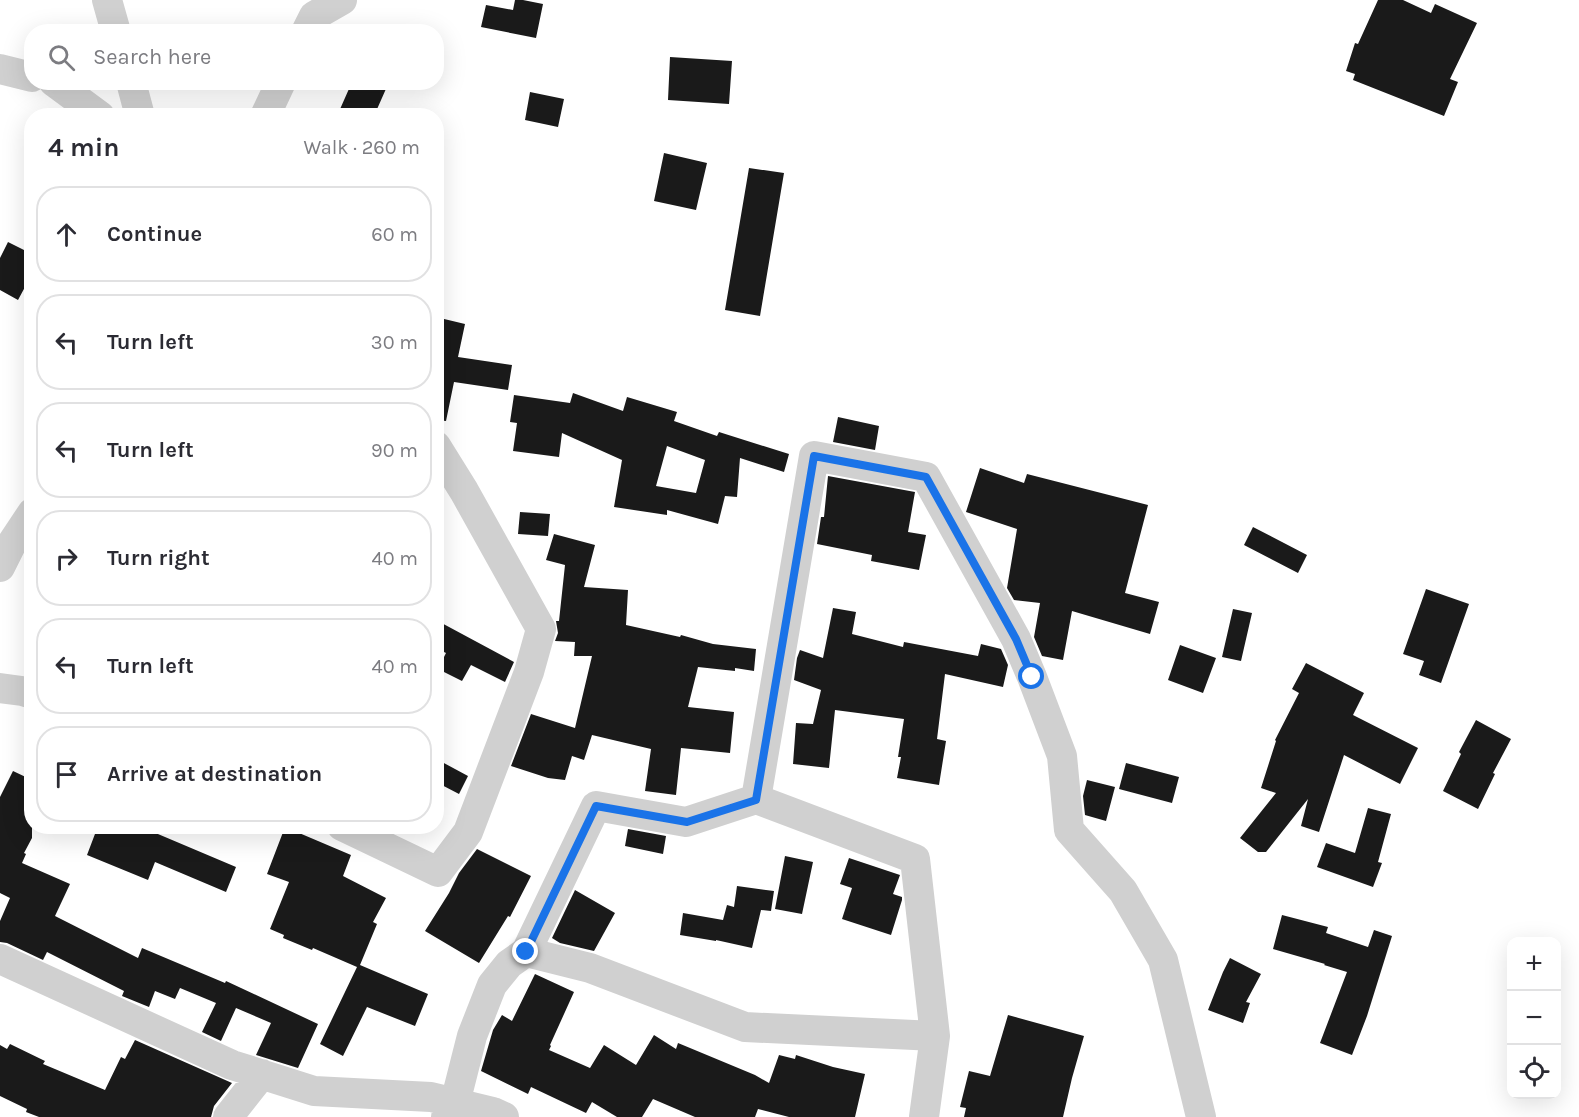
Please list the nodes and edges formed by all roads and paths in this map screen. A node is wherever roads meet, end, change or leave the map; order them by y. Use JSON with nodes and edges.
{"nodes":[{"id":1,"x":107,"y":0,"type":"edge"},
{"id":2,"x":342,"y":0,"type":"edge"},
{"id":3,"x":114,"y":24,"type":"edge"},
{"id":4,"x":310,"y":24,"type":"edge"},
{"id":5,"x":0,"y":69,"type":"edge"},
{"id":6,"x":24,"y":75,"type":"edge"},
{"id":7,"x":65,"y":90,"type":"edge"},
{"id":8,"x":133,"y":90,"type":"edge"},
{"id":9,"x":277,"y":90,"type":"edge"},
{"id":10,"x":89,"y":108,"type":"edge"},
{"id":11,"x":138,"y":108,"type":"edge"},
{"id":12,"x":269,"y":108,"type":"edge"},
{"id":13,"x":444,"y":459,"type":"edge"},
{"id":14,"x":24,"y":525,"type":"edge"},
{"id":15,"x":0,"y":567,"type":"edge"},
{"id":16,"x":0,"y":688,"type":"edge"},
{"id":17,"x":24,"y":692,"type":"edge"},
{"id":18,"x":756,"y":800,"type":"junction"},
{"id":19,"x":359,"y":834,"type":"edge"},
{"id":20,"x":526,"y":952,"type":"junction"},
{"id":21,"x":0,"y":959,"type":"edge"},
{"id":22,"x":935,"y":1036,"type":"junction"},
{"id":23,"x":262,"y":1074,"type":"junction"},
{"id":24,"x":451,"y":1110,"type":"edge"},
{"id":25,"x":228,"y":1117,"type":"edge"},
{"id":26,"x":504,"y":1117,"type":"edge"},
{"id":27,"x":924,"y":1117,"type":"edge"},
{"id":28,"x":1201,"y":1117,"type":"edge"}],
"edges":[{"from":1,"to":3,"type":"street"},
{"from":2,"to":4,"type":"street"},
{"from":5,"to":6,"type":"street"},
{"from":7,"to":10,"type":"street"},
{"from":8,"to":11,"type":"street"},
{"from":9,"to":12,"type":"street"},
{"from":13,"to":19,"type":"street"},
{"from":14,"to":15,"type":"street"},
{"from":16,"to":17,"type":"street"},
{"from":18,"to":20,"type":"street"},
{"from":18,"to":22,"type":"street"},
{"from":18,"to":28,"type":"street"},
{"from":20,"to":22,"type":"street"},
{"from":20,"to":24,"type":"street"},
{"from":21,"to":23,"type":"street"},
{"from":22,"to":27,"type":"street"},
{"from":23,"to":24,"type":"street"},
{"from":23,"to":25,"type":"street"},
{"from":24,"to":26,"type":"street"}]}
